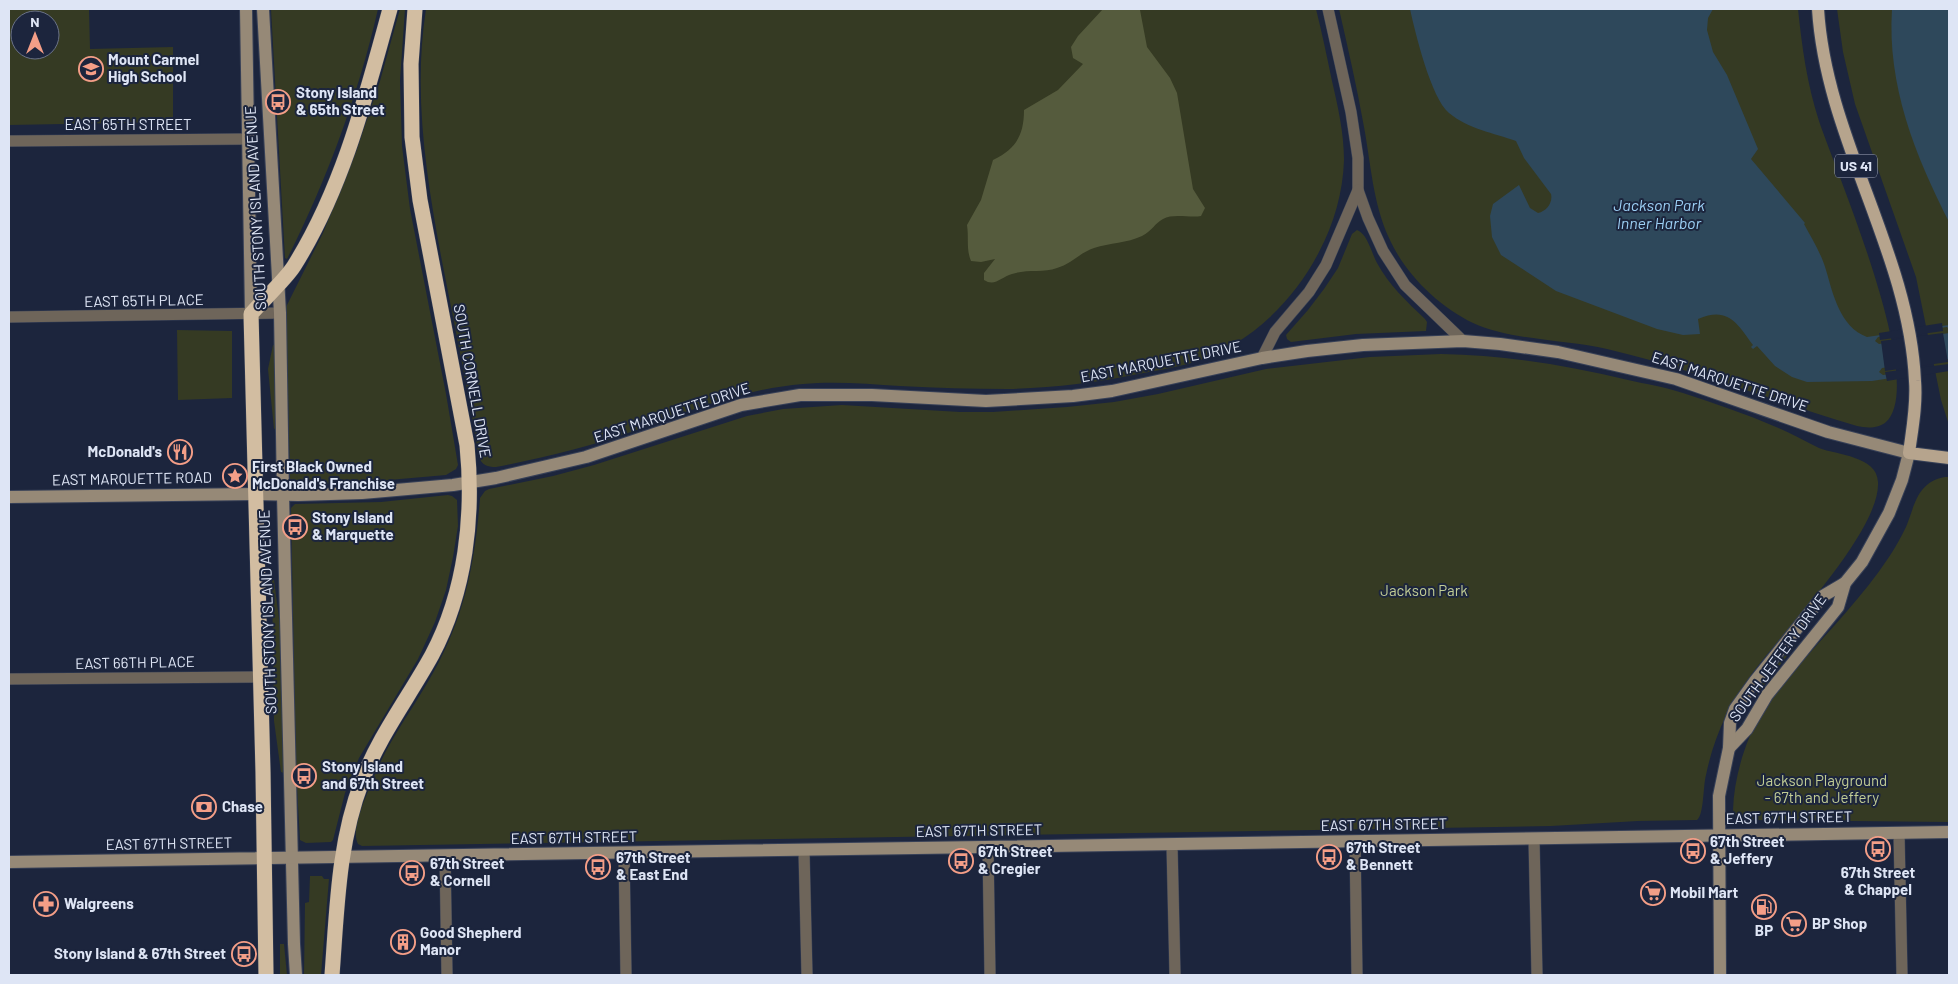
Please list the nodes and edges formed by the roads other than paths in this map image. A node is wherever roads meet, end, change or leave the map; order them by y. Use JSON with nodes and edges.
{"nodes":[{"id":1,"x":246,"y":9,"type":"edge"},
{"id":2,"x":263,"y":9,"type":"edge"},
{"id":3,"x":390,"y":9,"type":"edge"},
{"id":4,"x":414,"y":9,"type":"edge"},
{"id":5,"x":1328,"y":9,"type":"edge"},
{"id":6,"x":1818,"y":9,"type":"edge"},
{"id":7,"x":248,"y":139,"type":"junction"},
{"id":8,"x":9,"y":141,"type":"edge"},
{"id":9,"x":1358,"y":190,"type":"junction"},
{"id":10,"x":278,"y":284,"type":"junction"},
{"id":11,"x":280,"y":313,"type":"junction"},
{"id":12,"x":251,"y":314,"type":"junction"},
{"id":13,"x":9,"y":317,"type":"edge"},
{"id":14,"x":1463,"y":342,"type":"junction"},
{"id":15,"x":1262,"y":358,"type":"junction"},
{"id":16,"x":1909,"y":453,"type":"junction"},
{"id":17,"x":1949,"y":458,"type":"edge"},
{"id":18,"x":470,"y":483,"type":"junction"},
{"id":19,"x":256,"y":494,"type":"junction"},
{"id":20,"x":283,"y":495,"type":"junction"},
{"id":21,"x":9,"y":497,"type":"edge"},
{"id":22,"x":1845,"y":583,"type":"junction"},
{"id":23,"x":261,"y":676,"type":"junction"},
{"id":24,"x":9,"y":679,"type":"edge"},
{"id":25,"x":1730,"y":748,"type":"junction"},
{"id":26,"x":1949,"y":832,"type":"edge"},
{"id":27,"x":1899,"y":833,"type":"junction"},
{"id":28,"x":1719,"y":836,"type":"junction"},
{"id":29,"x":1534,"y":839,"type":"junction"},
{"id":30,"x":1355,"y":842,"type":"junction"},
{"id":31,"x":1172,"y":845,"type":"junction"},
{"id":32,"x":988,"y":848,"type":"junction"},
{"id":33,"x":804,"y":850,"type":"junction"},
{"id":34,"x":624,"y":853,"type":"junction"},
{"id":35,"x":445,"y":856,"type":"junction"},
{"id":36,"x":292,"y":858,"type":"junction"},
{"id":37,"x":342,"y":858,"type":"junction"},
{"id":38,"x":265,"y":859,"type":"junction"},
{"id":39,"x":9,"y":862,"type":"edge"},
{"id":40,"x":266,"y":975,"type":"edge"},
{"id":41,"x":296,"y":975,"type":"edge"},
{"id":42,"x":332,"y":975,"type":"edge"},
{"id":43,"x":447,"y":975,"type":"edge"},
{"id":44,"x":626,"y":975,"type":"edge"},
{"id":45,"x":807,"y":975,"type":"edge"},
{"id":46,"x":990,"y":975,"type":"edge"},
{"id":47,"x":1175,"y":975,"type":"edge"},
{"id":48,"x":1357,"y":975,"type":"edge"},
{"id":49,"x":1537,"y":975,"type":"edge"},
{"id":50,"x":1720,"y":975,"type":"edge"},
{"id":51,"x":1902,"y":975,"type":"edge"}],
"edges":[{"from":1,"to":7,"type":"street","name":"SOUTH STONY ISLAND AVENUE"},
{"from":2,"to":10,"type":"street","name":"SOUTH STONY ISLAND AVENUE"},
{"from":3,"to":10,"type":"highway"},
{"from":4,"to":18,"type":"highway","name":"SOUTH CORNELL DRIVE"},
{"from":5,"to":9,"type":"street"},
{"from":6,"to":16,"type":"main road","number":"US 41"},
{"from":7,"to":8,"type":"street","name":"EAST 65TH STREET"},
{"from":7,"to":12,"type":"street","name":"SOUTH STONY ISLAND AVENUE"},
{"from":9,"to":14,"type":"street"},
{"from":9,"to":15,"type":"street"},
{"from":10,"to":11,"type":"street","name":"SOUTH STONY ISLAND AVENUE"},
{"from":10,"to":12,"type":"highway"},
{"from":11,"to":12,"type":"street","name":"EAST 65TH PLACE"},
{"from":11,"to":20,"type":"street","name":"SOUTH STONY ISLAND AVENUE"},
{"from":12,"to":13,"type":"street","name":"EAST 65TH PLACE"},
{"from":12,"to":19,"type":"highway","name":"SOUTH STONY ISLAND AVENUE"},
{"from":14,"to":15,"type":"street","name":"EAST MARQUETTE DRIVE"},
{"from":14,"to":16,"type":"street","name":"EAST MARQUETTE DRIVE"},
{"from":15,"to":18,"type":"street","name":"EAST MARQUETTE DRIVE"},
{"from":16,"to":17,"type":"main road","name":"EAST MARQUETTE DRIVE"},
{"from":16,"to":22,"type":"street","name":"SOUTH JEFFERY DRIVE"},
{"from":18,"to":20,"type":"street","name":"EAST MARQUETTE DRIVE"},
{"from":18,"to":37,"type":"highway","name":"SOUTH CORNELL DRIVE"},
{"from":19,"to":20,"type":"street","name":"EAST MARQUETTE DRIVE"},
{"from":19,"to":21,"type":"street","name":"EAST MARQUETTE ROAD"},
{"from":19,"to":23,"type":"highway","name":"SOUTH STONY ISLAND AVENUE"},
{"from":20,"to":36,"type":"street","name":"SOUTH STONY ISLAND AVENUE"},
{"from":22,"to":25,"type":"street","name":"SOUTH JEFFERY DRIVE"},
{"from":22,"to":25,"type":"street","name":"SOUTH JEFFERY DRIVE"},
{"from":23,"to":24,"type":"street","name":"EAST 66TH PLACE"},
{"from":23,"to":38,"type":"highway","name":"SOUTH STONY ISLAND AVENUE"},
{"from":25,"to":28,"type":"street","name":"SOUTH JEFFERY DRIVE"},
{"from":26,"to":27,"type":"street","name":"EAST 67TH STREET"},
{"from":27,"to":28,"type":"street","name":"EAST 67TH STREET"},
{"from":27,"to":51,"type":"street"},
{"from":28,"to":29,"type":"street","name":"EAST 67TH STREET"},
{"from":28,"to":50,"type":"street","name":"SOUTH JEFFERY DRIVE"},
{"from":29,"to":30,"type":"street","name":"EAST 67TH STREET"},
{"from":29,"to":49,"type":"street"},
{"from":30,"to":31,"type":"street","name":"EAST 67TH STREET"},
{"from":30,"to":48,"type":"street"},
{"from":31,"to":32,"type":"street","name":"EAST 67TH STREET"},
{"from":31,"to":47,"type":"street"},
{"from":32,"to":33,"type":"street","name":"EAST 67TH STREET"},
{"from":32,"to":46,"type":"street"},
{"from":33,"to":34,"type":"street","name":"EAST 67TH STREET"},
{"from":33,"to":45,"type":"street"},
{"from":34,"to":35,"type":"street","name":"EAST 67TH STREET"},
{"from":34,"to":44,"type":"street"},
{"from":35,"to":37,"type":"street","name":"EAST 67TH STREET"},
{"from":35,"to":43,"type":"street"},
{"from":36,"to":37,"type":"street","name":"EAST 67TH STREET"},
{"from":36,"to":38,"type":"street","name":"EAST 67TH STREET"},
{"from":36,"to":41,"type":"street","name":"SOUTH STONY ISLAND AVENUE"},
{"from":37,"to":42,"type":"highway","name":"SOUTH CORNELL DRIVE"},
{"from":38,"to":39,"type":"street","name":"EAST 67TH STREET"},
{"from":38,"to":40,"type":"highway","name":"SOUTH STONY ISLAND AVENUE"}]}
